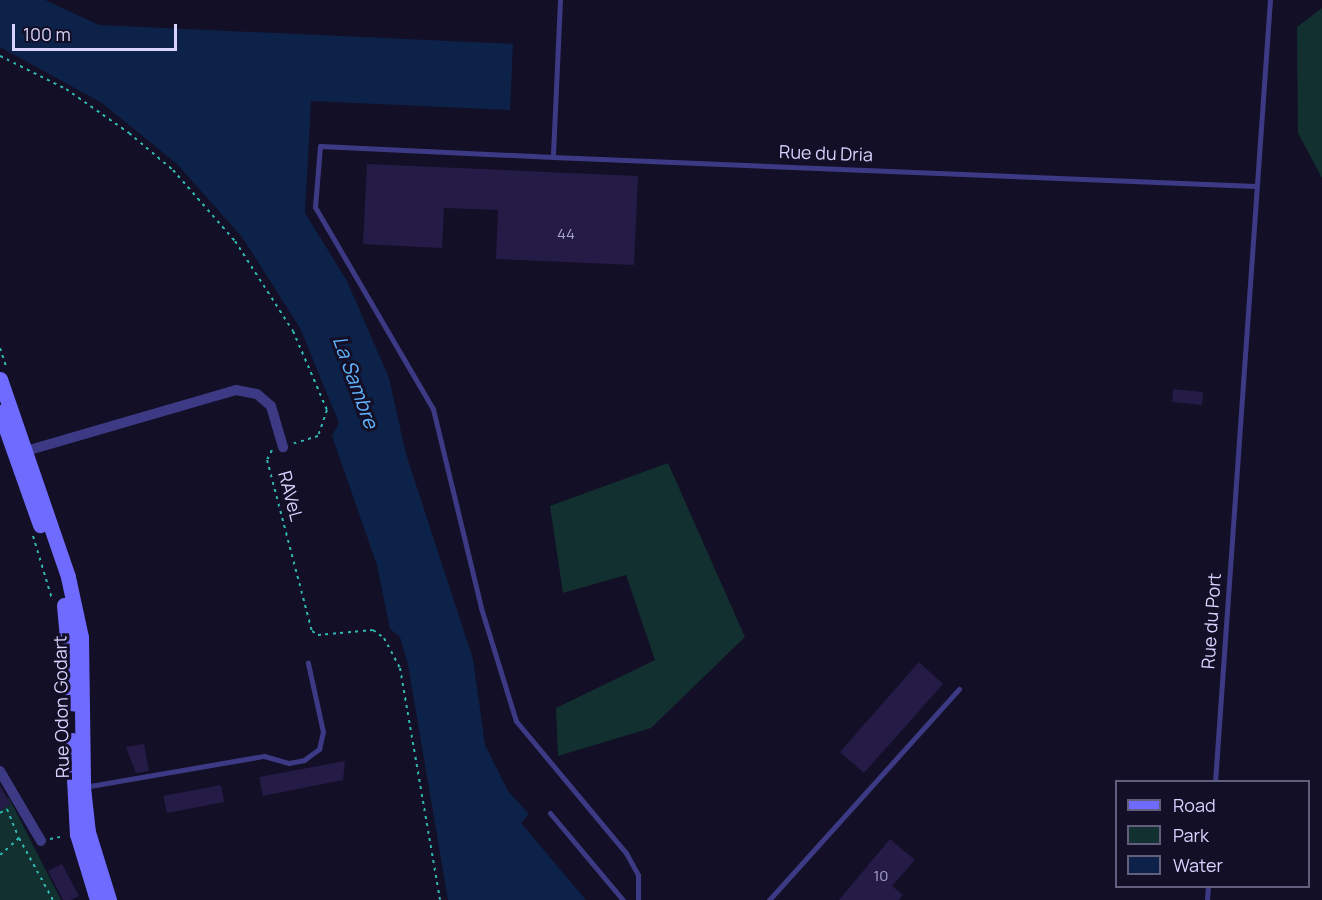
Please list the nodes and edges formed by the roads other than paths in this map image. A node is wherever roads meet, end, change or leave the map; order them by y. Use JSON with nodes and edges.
{"nodes":[{"id":1,"x":560,"y":0,"type":"edge"},
{"id":2,"x":1270,"y":0,"type":"edge"},
{"id":3,"x":554,"y":157,"type":"junction"},
{"id":4,"x":1255,"y":186,"type":"junction"},
{"id":5,"x":0,"y":379,"type":"edge"},
{"id":6,"x":0,"y":412,"type":"edge"},
{"id":7,"x":283,"y":447,"type":"road end"},
{"id":8,"x":20,"y":452,"type":"junction"},
{"id":9,"x":308,"y":663,"type":"dead end"},
{"id":10,"x":959,"y":689,"type":"dead end"},
{"id":11,"x":0,"y":771,"type":"edge"},
{"id":12,"x":1215,"y":780,"type":"edge"},
{"id":13,"x":77,"y":787,"type":"junction"},
{"id":14,"x":550,"y":813,"type":"dead end"},
{"id":15,"x":41,"y":841,"type":"dead end"},
{"id":16,"x":97,"y":900,"type":"edge"},
{"id":17,"x":109,"y":900,"type":"edge"},
{"id":18,"x":623,"y":900,"type":"edge"},
{"id":19,"x":638,"y":900,"type":"edge"},
{"id":20,"x":769,"y":900,"type":"edge"}],
"edges":[{"from":1,"to":3,"type":"lane"},
{"from":2,"to":4,"type":"lane"},
{"from":3,"to":4,"type":"lane","name":"Rue du Dria"},
{"from":3,"to":19,"type":"lane","name":"Rue du Dria"},
{"from":4,"to":12,"type":"lane","name":"Rue du Port"},
{"from":5,"to":8,"type":"main road","name":"Rue Odon Godart"},
{"from":6,"to":8,"type":"main road","name":"Rue Odon Godart"},
{"from":7,"to":8,"type":"street"},
{"from":8,"to":13,"type":"main road","name":"Rue Odon Godart"},
{"from":9,"to":13,"type":"lane"},
{"from":10,"to":20,"type":"lane"},
{"from":11,"to":15,"type":"street"},
{"from":13,"to":16,"type":"main road","name":"Rue Odon Godart"},
{"from":13,"to":17,"type":"main road","name":"Rue Odon Godart"},
{"from":14,"to":18,"type":"lane"}]}
